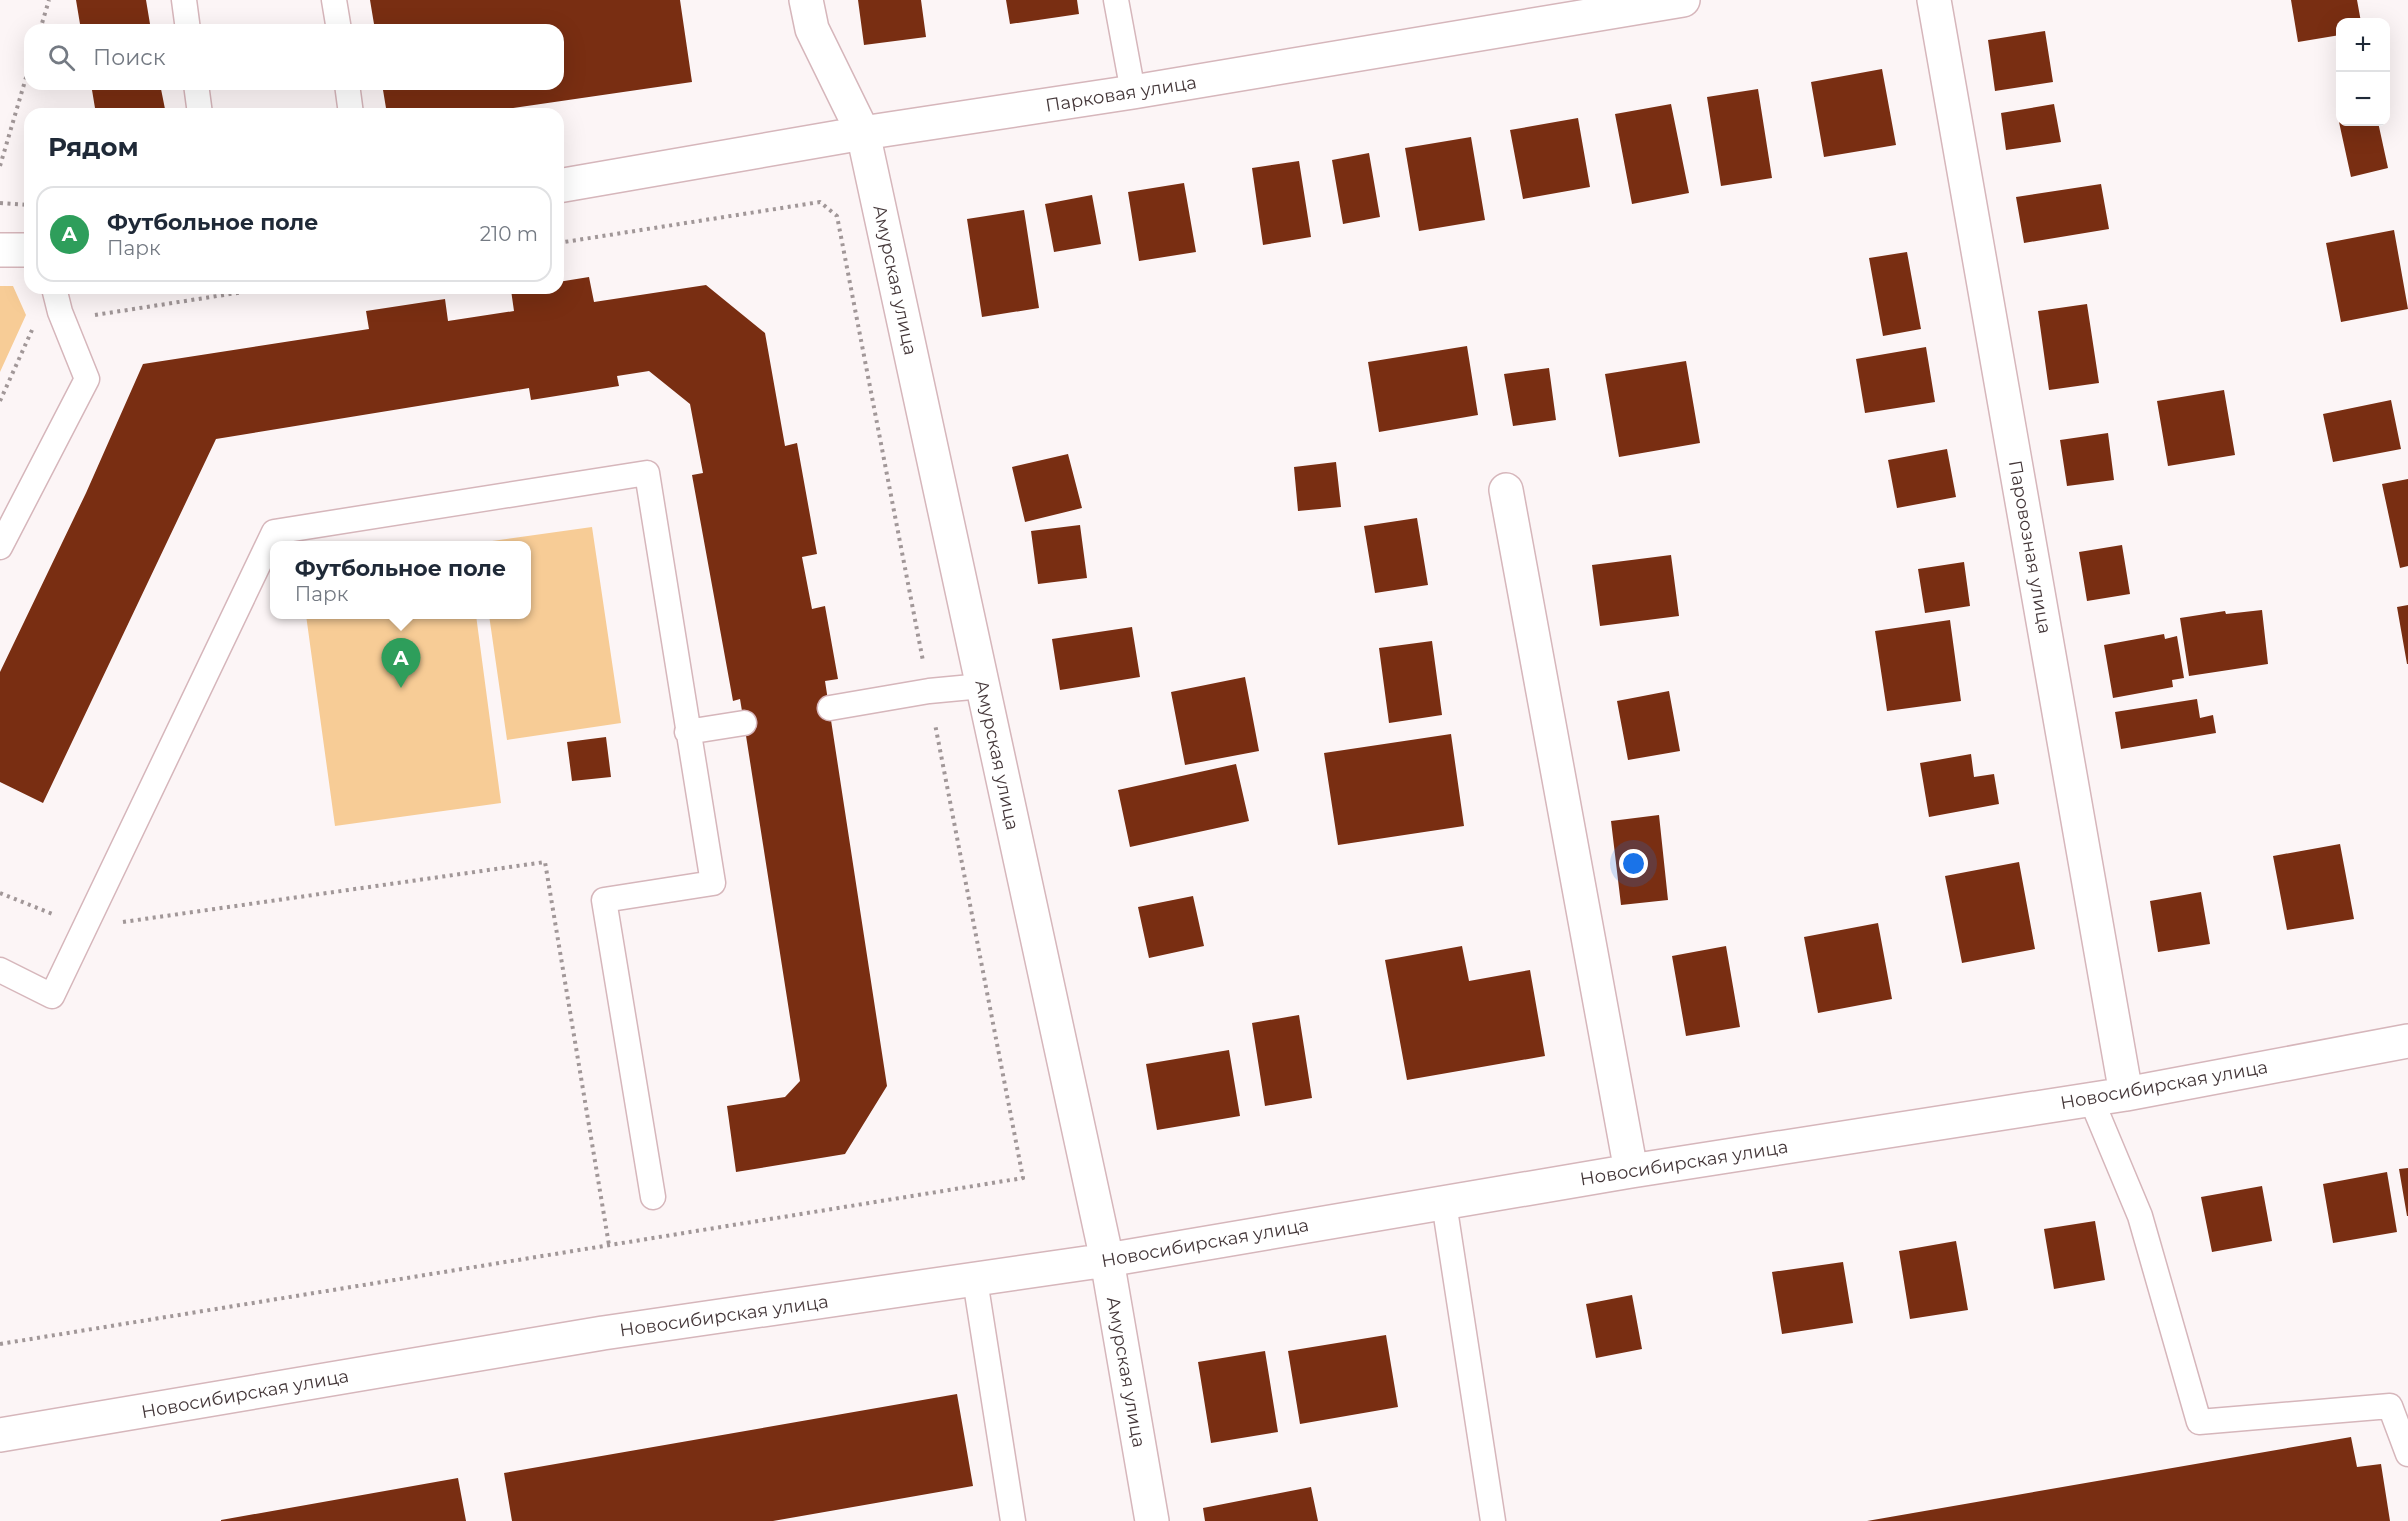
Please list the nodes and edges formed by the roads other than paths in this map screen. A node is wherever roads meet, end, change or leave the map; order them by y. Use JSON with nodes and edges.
{"nodes":[{"id":1,"x":184,"y":0,"type":"edge"},
{"id":2,"x":334,"y":0,"type":"edge"},
{"id":3,"x":806,"y":0,"type":"edge"},
{"id":4,"x":1116,"y":0,"type":"edge"},
{"id":5,"x":1683,"y":0,"type":"edge"},
{"id":6,"x":1934,"y":0,"type":"edge"},
{"id":7,"x":187,"y":24,"type":"edge"},
{"id":8,"x":338,"y":24,"type":"edge"},
{"id":9,"x":197,"y":90,"type":"edge"},
{"id":10,"x":348,"y":90,"type":"edge"},
{"id":11,"x":1133,"y":92,"type":"junction"},
{"id":12,"x":199,"y":108,"type":"edge"},
{"id":13,"x":350,"y":108,"type":"edge"},
{"id":14,"x":863,"y":133,"type":"junction"},
{"id":15,"x":564,"y":185,"type":"edge"},
{"id":16,"x":0,"y":250,"type":"edge"},
{"id":17,"x":24,"y":250,"type":"edge"},
{"id":18,"x":56,"y":294,"type":"edge"},
{"id":19,"x":1506,"y":490,"type":"dead end"},
{"id":20,"x":0,"y":547,"type":"edge"},
{"id":21,"x":982,"y":686,"type":"junction"},
{"id":22,"x":830,"y":708,"type":"dead end"},
{"id":23,"x":744,"y":723,"type":"dead end"},
{"id":24,"x":687,"y":732,"type":"junction"},
{"id":25,"x":0,"y":970,"type":"edge"},
{"id":26,"x":2408,"y":1041,"type":"edge"},
{"id":27,"x":2127,"y":1094,"type":"junction"},
{"id":28,"x":2091,"y":1099,"type":"junction"},
{"id":29,"x":1631,"y":1171,"type":"junction"},
{"id":30,"x":652,"y":1197,"type":"dead end"},
{"id":31,"x":1444,"y":1203,"type":"junction"},
{"id":32,"x":1107,"y":1260,"type":"junction"},
{"id":33,"x":975,"y":1280,"type":"junction"},
{"id":34,"x":0,"y":1435,"type":"edge"},
{"id":35,"x":2408,"y":1454,"type":"edge"},
{"id":36,"x":1013,"y":1521,"type":"edge"},
{"id":37,"x":1152,"y":1521,"type":"edge"},
{"id":38,"x":1493,"y":1521,"type":"edge"}],
"edges":[{"from":1,"to":7,"type":"lane"},
{"from":2,"to":8,"type":"lane"},
{"from":3,"to":14,"type":"street","name":"Амурская улица"},
{"from":4,"to":11,"type":"lane"},
{"from":5,"to":11,"type":"street","name":"Парковая улица"},
{"from":6,"to":27,"type":"street","name":"Паровозная улица"},
{"from":9,"to":12,"type":"lane"},
{"from":10,"to":13,"type":"lane"},
{"from":11,"to":14,"type":"street","name":"Парковая улица"},
{"from":14,"to":15,"type":"street","name":"Парковая улица"},
{"from":14,"to":21,"type":"street","name":"Амурская улица"},
{"from":16,"to":17,"type":"street"},
{"from":18,"to":20,"type":"lane"},
{"from":19,"to":29,"type":"street"},
{"from":21,"to":22,"type":"lane"},
{"from":21,"to":32,"type":"street","name":"Амурская улица"},
{"from":23,"to":24,"type":"lane"},
{"from":24,"to":25,"type":"lane"},
{"from":24,"to":30,"type":"lane"},
{"from":26,"to":27,"type":"street","name":"Новосибирская улица"},
{"from":27,"to":28,"type":"street","name":"Новосибирская улица"},
{"from":28,"to":29,"type":"street","name":"Новосибирская улица"},
{"from":28,"to":35,"type":"lane"},
{"from":29,"to":31,"type":"street","name":"Новосибирская улица"},
{"from":31,"to":32,"type":"street","name":"Новосибирская улица"},
{"from":31,"to":38,"type":"lane"},
{"from":32,"to":33,"type":"street","name":"Новосибирская улица"},
{"from":32,"to":37,"type":"street","name":"Амурская улица"},
{"from":33,"to":34,"type":"street","name":"Новосибирская улица"},
{"from":33,"to":36,"type":"lane"}]}
